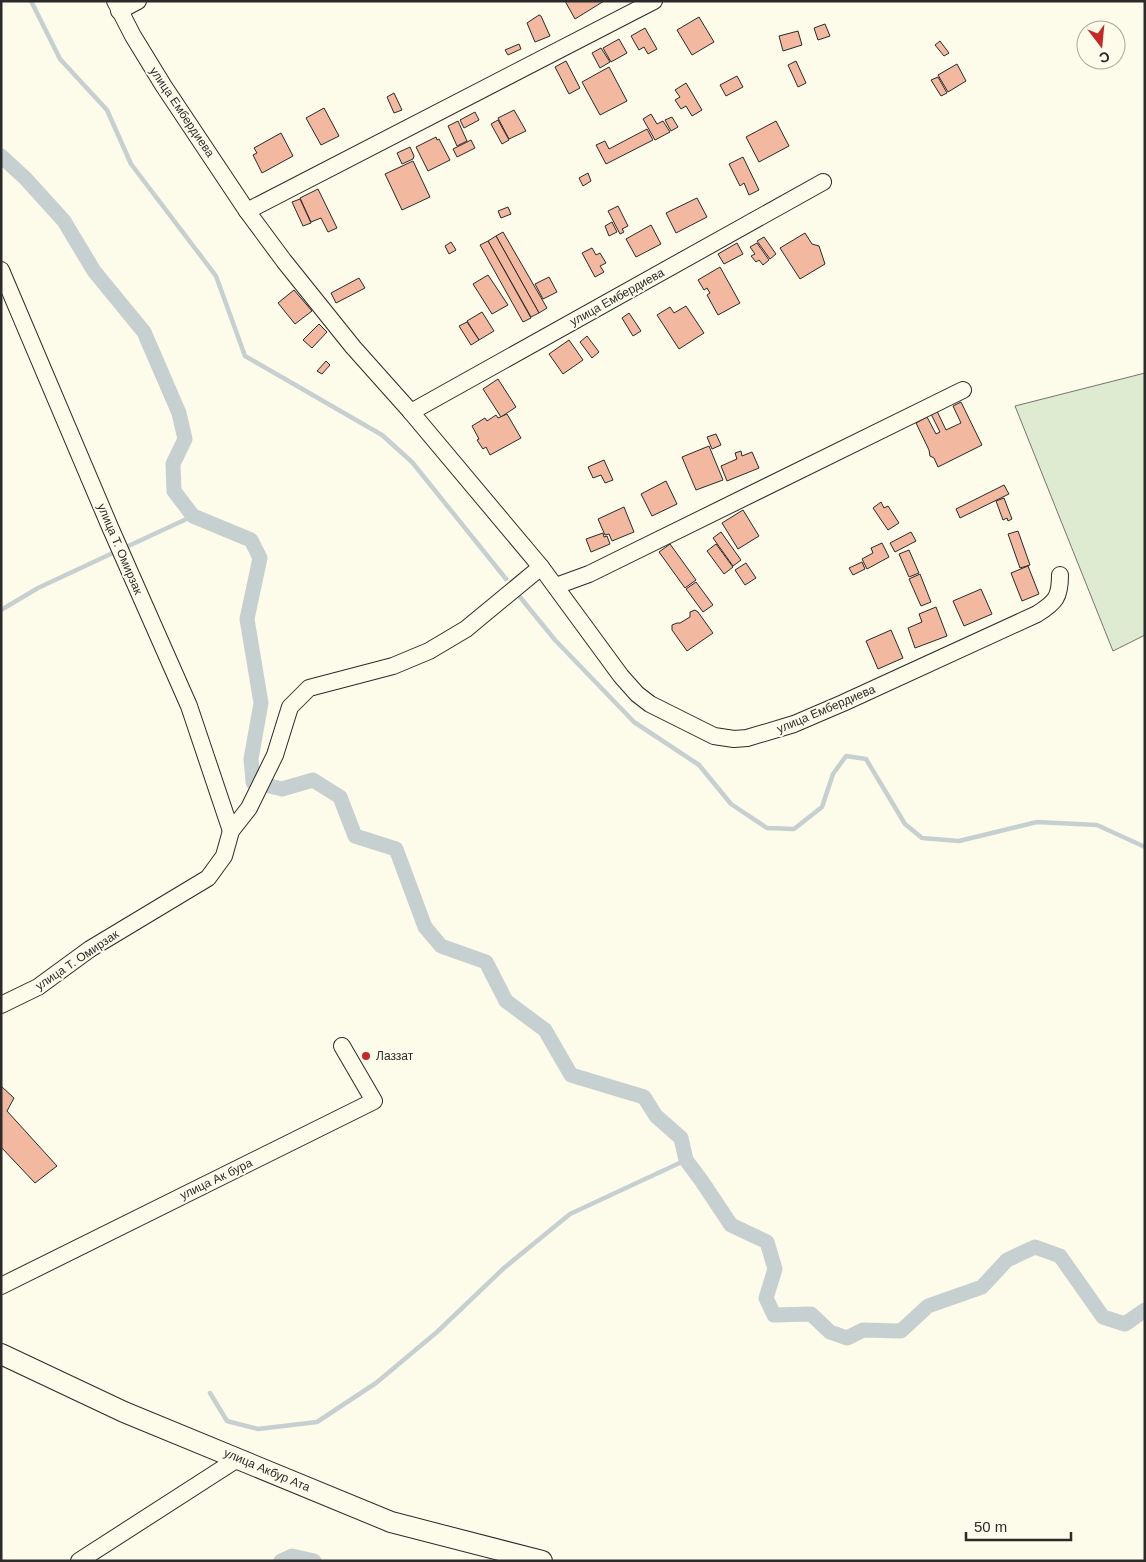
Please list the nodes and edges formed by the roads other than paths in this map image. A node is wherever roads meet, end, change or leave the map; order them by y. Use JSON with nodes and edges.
{"nodes":[{"id":1,"x":138,"y":1,"type":"edge"},
{"id":2,"x":654,"y":1,"type":"edge"},
{"id":3,"x":117,"y":6,"type":"edge"},
{"id":4,"x":823,"y":182,"type":"dead end"},
{"id":5,"x":247,"y":211,"type":"junction"},
{"id":6,"x":1,"y":270,"type":"edge"},
{"id":7,"x":963,"y":390,"type":"dead end"},
{"id":8,"x":411,"y":412,"type":"junction"},
{"id":9,"x":541,"y":567,"type":"junction"},
{"id":10,"x":1060,"y":575,"type":"dead end"},
{"id":11,"x":556,"y":586,"type":"junction"},
{"id":12,"x":231,"y":831,"type":"junction"},
{"id":13,"x":1,"y":1005,"type":"edge"},
{"id":14,"x":342,"y":1046,"type":"dead end"},
{"id":15,"x":1,"y":1286,"type":"edge"},
{"id":16,"x":1,"y":1354,"type":"edge"},
{"id":17,"x":239,"y":1458,"type":"junction"},
{"id":18,"x":79,"y":1561,"type":"edge"},
{"id":19,"x":542,"y":1561,"type":"edge"}],
"edges":[{"from":1,"to":3,"type":"street","name":"улица Ембердиева"},
{"from":2,"to":5,"type":"street"},
{"from":3,"to":5,"type":"street","name":"улица Ембердиева"},
{"from":4,"to":8,"type":"street","name":"улица Ембердиева"},
{"from":5,"to":8,"type":"street","name":"улица Ембердиева"},
{"from":6,"to":12,"type":"street","name":"улица Т. Омирзак"},
{"from":7,"to":11,"type":"street"},
{"from":8,"to":9,"type":"street","name":"улица Ембердиева"},
{"from":9,"to":11,"type":"street","name":"улица Ембердиева"},
{"from":9,"to":12,"type":"street","name":"улица Т. Омирзак"},
{"from":10,"to":11,"type":"street","name":"улица Ембердиева"},
{"from":12,"to":13,"type":"street","name":"улица Т. Омирзак"},
{"from":14,"to":15,"type":"street","name":"улица Ак бура"},
{"from":16,"to":17,"type":"main road","name":"улица Акбур Ата"},
{"from":17,"to":18,"type":"street"},
{"from":17,"to":19,"type":"main road","name":"улица Акбур Ата"}]}
